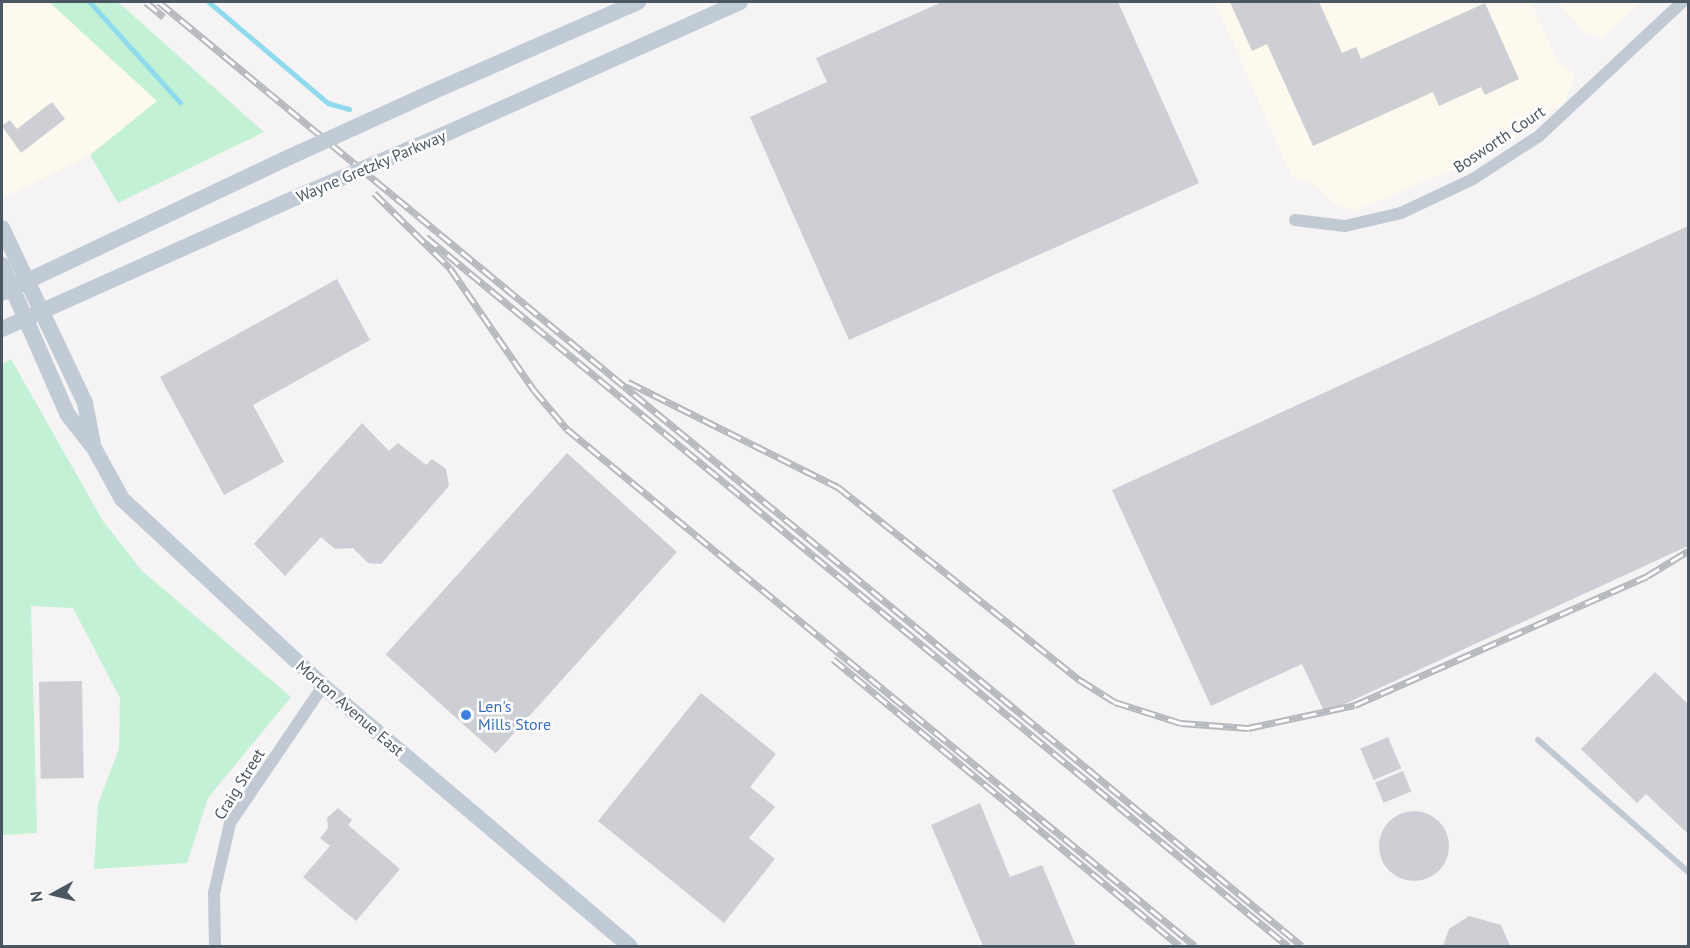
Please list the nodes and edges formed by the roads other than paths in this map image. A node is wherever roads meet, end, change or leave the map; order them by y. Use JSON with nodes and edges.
{"nodes":[{"id":1,"x":638,"y":2,"type":"edge"},
{"id":2,"x":740,"y":2,"type":"edge"},
{"id":3,"x":1682,"y":2,"type":"edge"},
{"id":4,"x":1295,"y":220,"type":"dead end"},
{"id":5,"x":2,"y":228,"type":"edge"},
{"id":6,"x":2,"y":265,"type":"edge"},
{"id":7,"x":28,"y":280,"type":"junction"},
{"id":8,"x":7,"y":290,"type":"edge"},
{"id":9,"x":42,"y":311,"type":"junction"},
{"id":10,"x":25,"y":318,"type":"junction"},
{"id":11,"x":2,"y":329,"type":"edge"},
{"id":12,"x":94,"y":448,"type":"junction"},
{"id":13,"x":323,"y":686,"type":"junction"},
{"id":14,"x":1538,"y":740,"type":"dead end"},
{"id":15,"x":1689,"y":872,"type":"edge"},
{"id":16,"x":215,"y":946,"type":"edge"},
{"id":17,"x":630,"y":946,"type":"edge"}],
"edges":[{"from":1,"to":7,"type":"main road","bridge":true},
{"from":2,"to":9,"type":"main road","name":"Wayne Gretzky Parkway","bridge":true},
{"from":3,"to":4,"type":"street","name":"Bosworth Court"},
{"from":5,"to":7,"type":"main road","name":"Morton Avenue East"},
{"from":6,"to":8,"type":"main road","name":"Morton Avenue East"},
{"from":7,"to":8,"type":"main road"},
{"from":7,"to":9,"type":"main road","name":"Morton Avenue East"},
{"from":8,"to":10,"type":"main road","name":"Morton Avenue East"},
{"from":9,"to":10,"type":"main road","name":"Wayne Gretzky Parkway"},
{"from":9,"to":12,"type":"main road","name":"Morton Avenue East"},
{"from":10,"to":11,"type":"main road","name":"Wayne Gretzky Parkway"},
{"from":10,"to":12,"type":"main road","name":"Morton Avenue East"},
{"from":12,"to":13,"type":"main road","name":"Morton Avenue East"},
{"from":13,"to":16,"type":"street","name":"Craig Street"},
{"from":13,"to":17,"type":"main road","name":"Morton Avenue East"},
{"from":14,"to":15,"type":"lane"}]}
